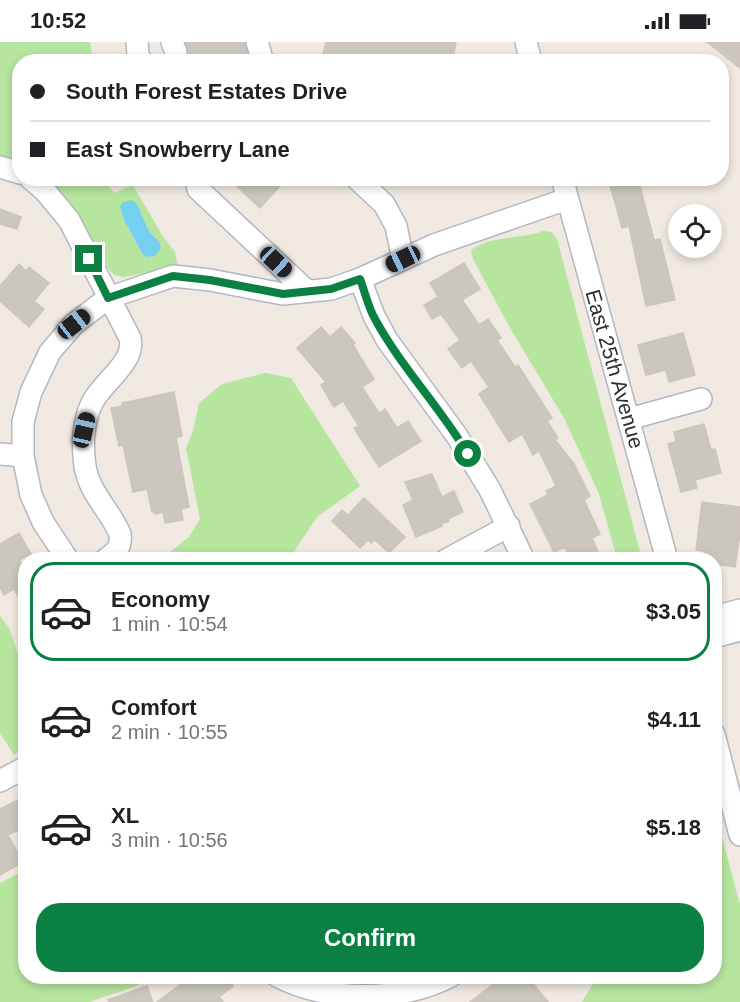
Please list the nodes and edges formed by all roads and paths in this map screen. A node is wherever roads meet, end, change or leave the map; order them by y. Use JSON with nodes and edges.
{"nodes":[{"id":1,"x":39,"y":186,"type":"edge"},
{"id":2,"x":197,"y":186,"type":"edge"},
{"id":3,"x":365,"y":186,"type":"edge"},
{"id":4,"x":564,"y":186,"type":"edge"},
{"id":5,"x":567,"y":199,"type":"junction"},
{"id":6,"x":403,"y":259,"type":"junction"},
{"id":7,"x":360,"y":279,"type":"junction"},
{"id":8,"x":307,"y":291,"type":"junction"},
{"id":9,"x":108,"y":298,"type":"junction"},
{"id":10,"x":702,"y":399,"type":"dead end"},
{"id":11,"x":629,"y":419,"type":"junction"},
{"id":12,"x":0,"y":454,"type":"edge"},
{"id":13,"x":23,"y":456,"type":"junction"},
{"id":14,"x":509,"y":526,"type":"junction"},
{"id":15,"x":63,"y":552,"type":"edge"},
{"id":16,"x":117,"y":552,"type":"edge"},
{"id":17,"x":461,"y":552,"type":"edge"},
{"id":18,"x":520,"y":552,"type":"edge"},
{"id":19,"x":666,"y":552,"type":"edge"},
{"id":20,"x":740,"y":610,"type":"edge"},
{"id":21,"x":722,"y":616,"type":"edge"},
{"id":22,"x":740,"y":630,"type":"edge"},
{"id":23,"x":722,"y":634,"type":"edge"},
{"id":24,"x":722,"y":765,"type":"edge"},
{"id":25,"x":18,"y":771,"type":"edge"},
{"id":26,"x":0,"y":781,"type":"edge"},
{"id":27,"x":740,"y":835,"type":"edge"},
{"id":28,"x":436,"y":984,"type":"edge"},
{"id":29,"x":285,"y":988,"type":"edge"}],
"edges":[{"from":1,"to":9,"type":"street"},
{"from":2,"to":8,"type":"street"},
{"from":3,"to":6,"type":"street"},
{"from":4,"to":5,"type":"street","name":"East 25th Avenue"},
{"from":5,"to":6,"type":"street"},
{"from":5,"to":11,"type":"street","name":"East 25th Avenue"},
{"from":6,"to":7,"type":"street"},
{"from":7,"to":8,"type":"street"},
{"from":7,"to":14,"type":"street"},
{"from":8,"to":9,"type":"street"},
{"from":9,"to":13,"type":"street"},
{"from":9,"to":16,"type":"street"},
{"from":10,"to":11,"type":"street"},
{"from":11,"to":19,"type":"street","name":"East 25th Avenue"},
{"from":12,"to":13,"type":"street"},
{"from":13,"to":15,"type":"street"},
{"from":14,"to":17,"type":"street"},
{"from":14,"to":18,"type":"street"},
{"from":20,"to":21,"type":"street"},
{"from":22,"to":23,"type":"street"},
{"from":24,"to":27,"type":"street"},
{"from":25,"to":26,"type":"street"},
{"from":28,"to":29,"type":"street"}]}
